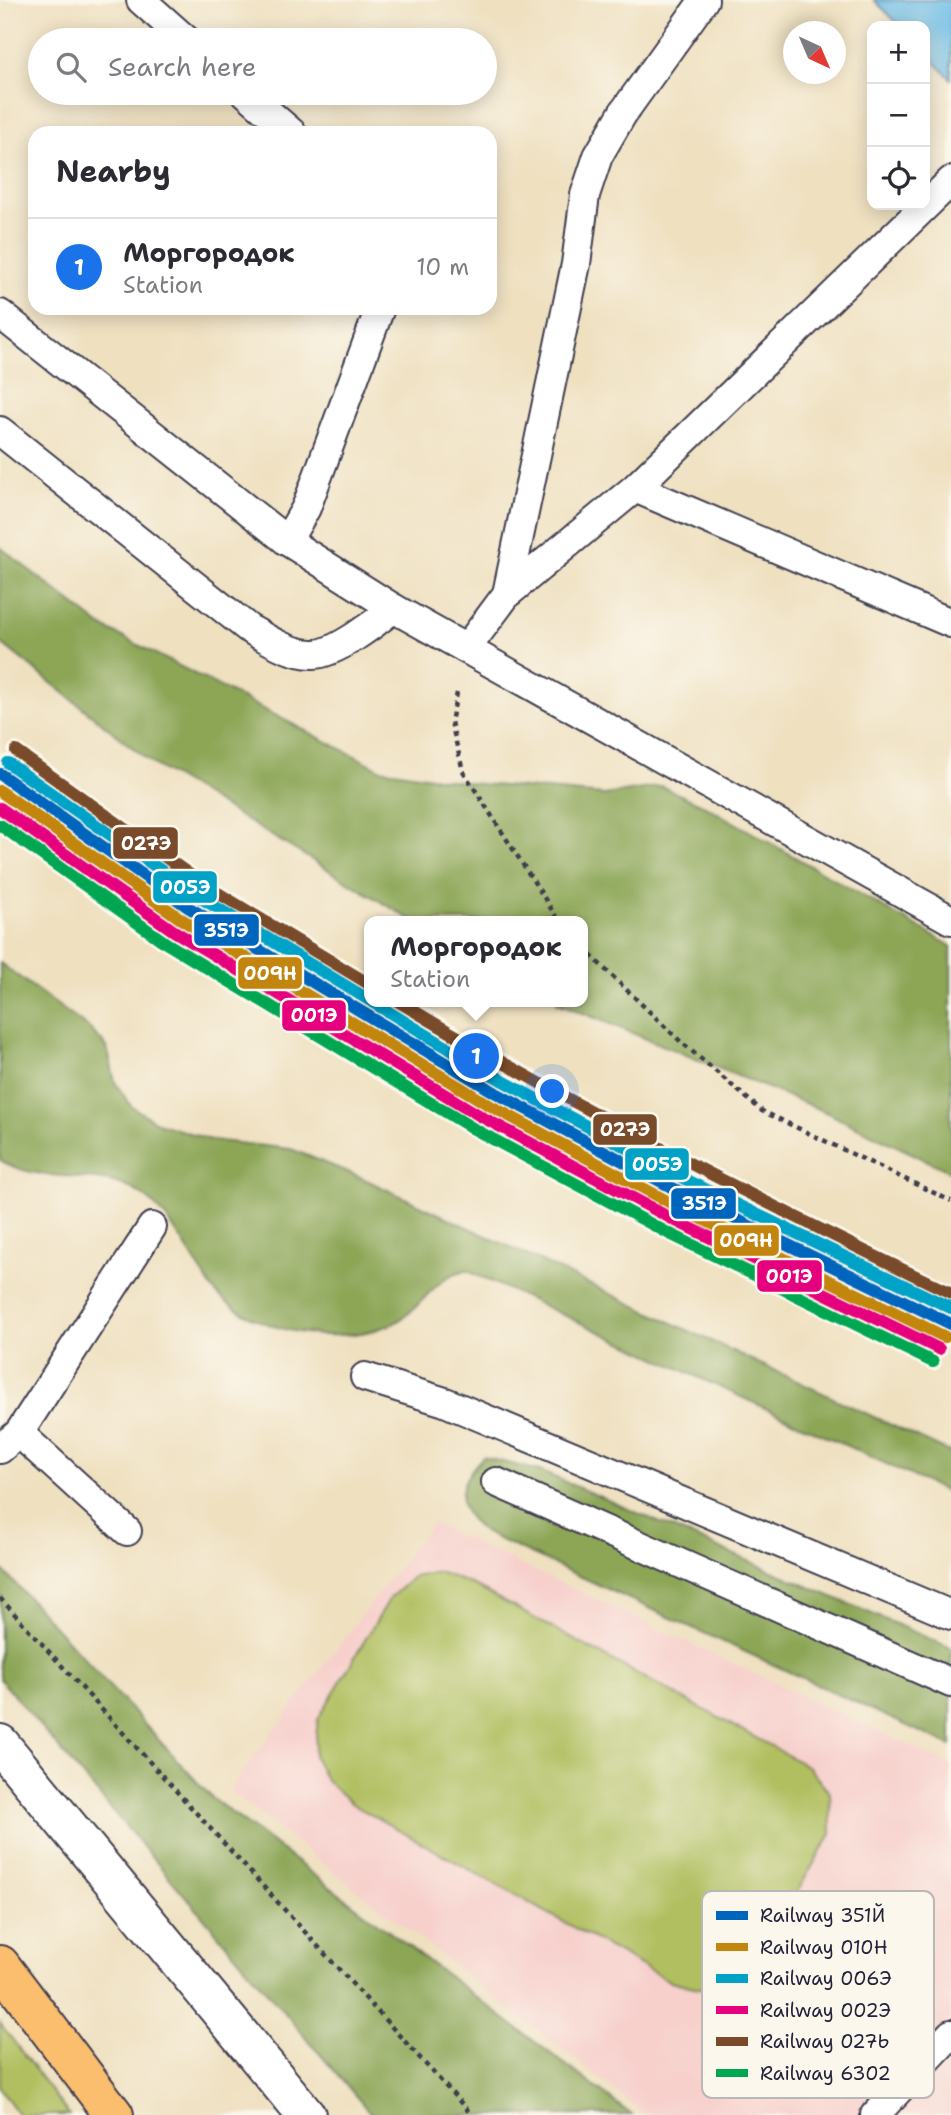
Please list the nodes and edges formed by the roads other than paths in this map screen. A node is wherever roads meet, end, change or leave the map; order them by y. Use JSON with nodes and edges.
{"nodes":[{"id":1,"x":141,"y":0,"type":"edge"},
{"id":2,"x":704,"y":0,"type":"edge"},
{"id":3,"x":172,"y":28,"type":"edge"},
{"id":4,"x":260,"y":105,"type":"edge"},
{"id":5,"x":284,"y":126,"type":"edge"},
{"id":6,"x":951,"y":181,"type":"edge"},
{"id":7,"x":0,"y":314,"type":"edge"},
{"id":8,"x":377,"y":315,"type":"edge"},
{"id":9,"x":0,"y":431,"type":"edge"},
{"id":10,"x":635,"y":488,"type":"junction"},
{"id":11,"x":287,"y":541,"type":"junction"},
{"id":12,"x":507,"y":594,"type":"junction"},
{"id":13,"x":393,"y":608,"type":"junction"},
{"id":14,"x":951,"y":623,"type":"edge"},
{"id":15,"x":466,"y":649,"type":"junction"},
{"id":16,"x":951,"y":920,"type":"edge"},
{"id":17,"x":152,"y":1227,"type":"dead end"},
{"id":18,"x":365,"y":1377,"type":"dead end"},
{"id":19,"x":10,"y":1441,"type":"edge"},
{"id":20,"x":496,"y":1482,"type":"dead end"},
{"id":21,"x":127,"y":1531,"type":"dead end"},
{"id":22,"x":951,"y":1615,"type":"edge"},
{"id":23,"x":951,"y":1683,"type":"edge"},
{"id":24,"x":0,"y":1744,"type":"edge"},
{"id":25,"x":0,"y":1965,"type":"edge"},
{"id":26,"x":951,"y":2034,"type":"edge"},
{"id":27,"x":934,"y":2052,"type":"edge"},
{"id":28,"x":891,"y":2098,"type":"edge"},
{"id":29,"x":114,"y":2115,"type":"edge"},
{"id":30,"x":306,"y":2115,"type":"edge"},
{"id":31,"x":875,"y":2115,"type":"edge"}],
"edges":[{"from":1,"to":3,"type":"lane"},
{"from":2,"to":12,"type":"lane"},
{"from":4,"to":5,"type":"lane"},
{"from":6,"to":10,"type":"lane"},
{"from":7,"to":11,"type":"lane"},
{"from":8,"to":11,"type":"lane"},
{"from":9,"to":13,"type":"lane"},
{"from":10,"to":12,"type":"lane"},
{"from":10,"to":14,"type":"lane"},
{"from":11,"to":13,"type":"lane"},
{"from":12,"to":15,"type":"lane"},
{"from":13,"to":15,"type":"lane"},
{"from":15,"to":16,"type":"lane"},
{"from":17,"to":19,"type":"lane"},
{"from":18,"to":22,"type":"lane"},
{"from":19,"to":21,"type":"lane"},
{"from":20,"to":23,"type":"lane"},
{"from":24,"to":30,"type":"street"},
{"from":25,"to":29,"type":"highway"},
{"from":26,"to":27,"type":"lane"},
{"from":28,"to":31,"type":"lane"}]}
